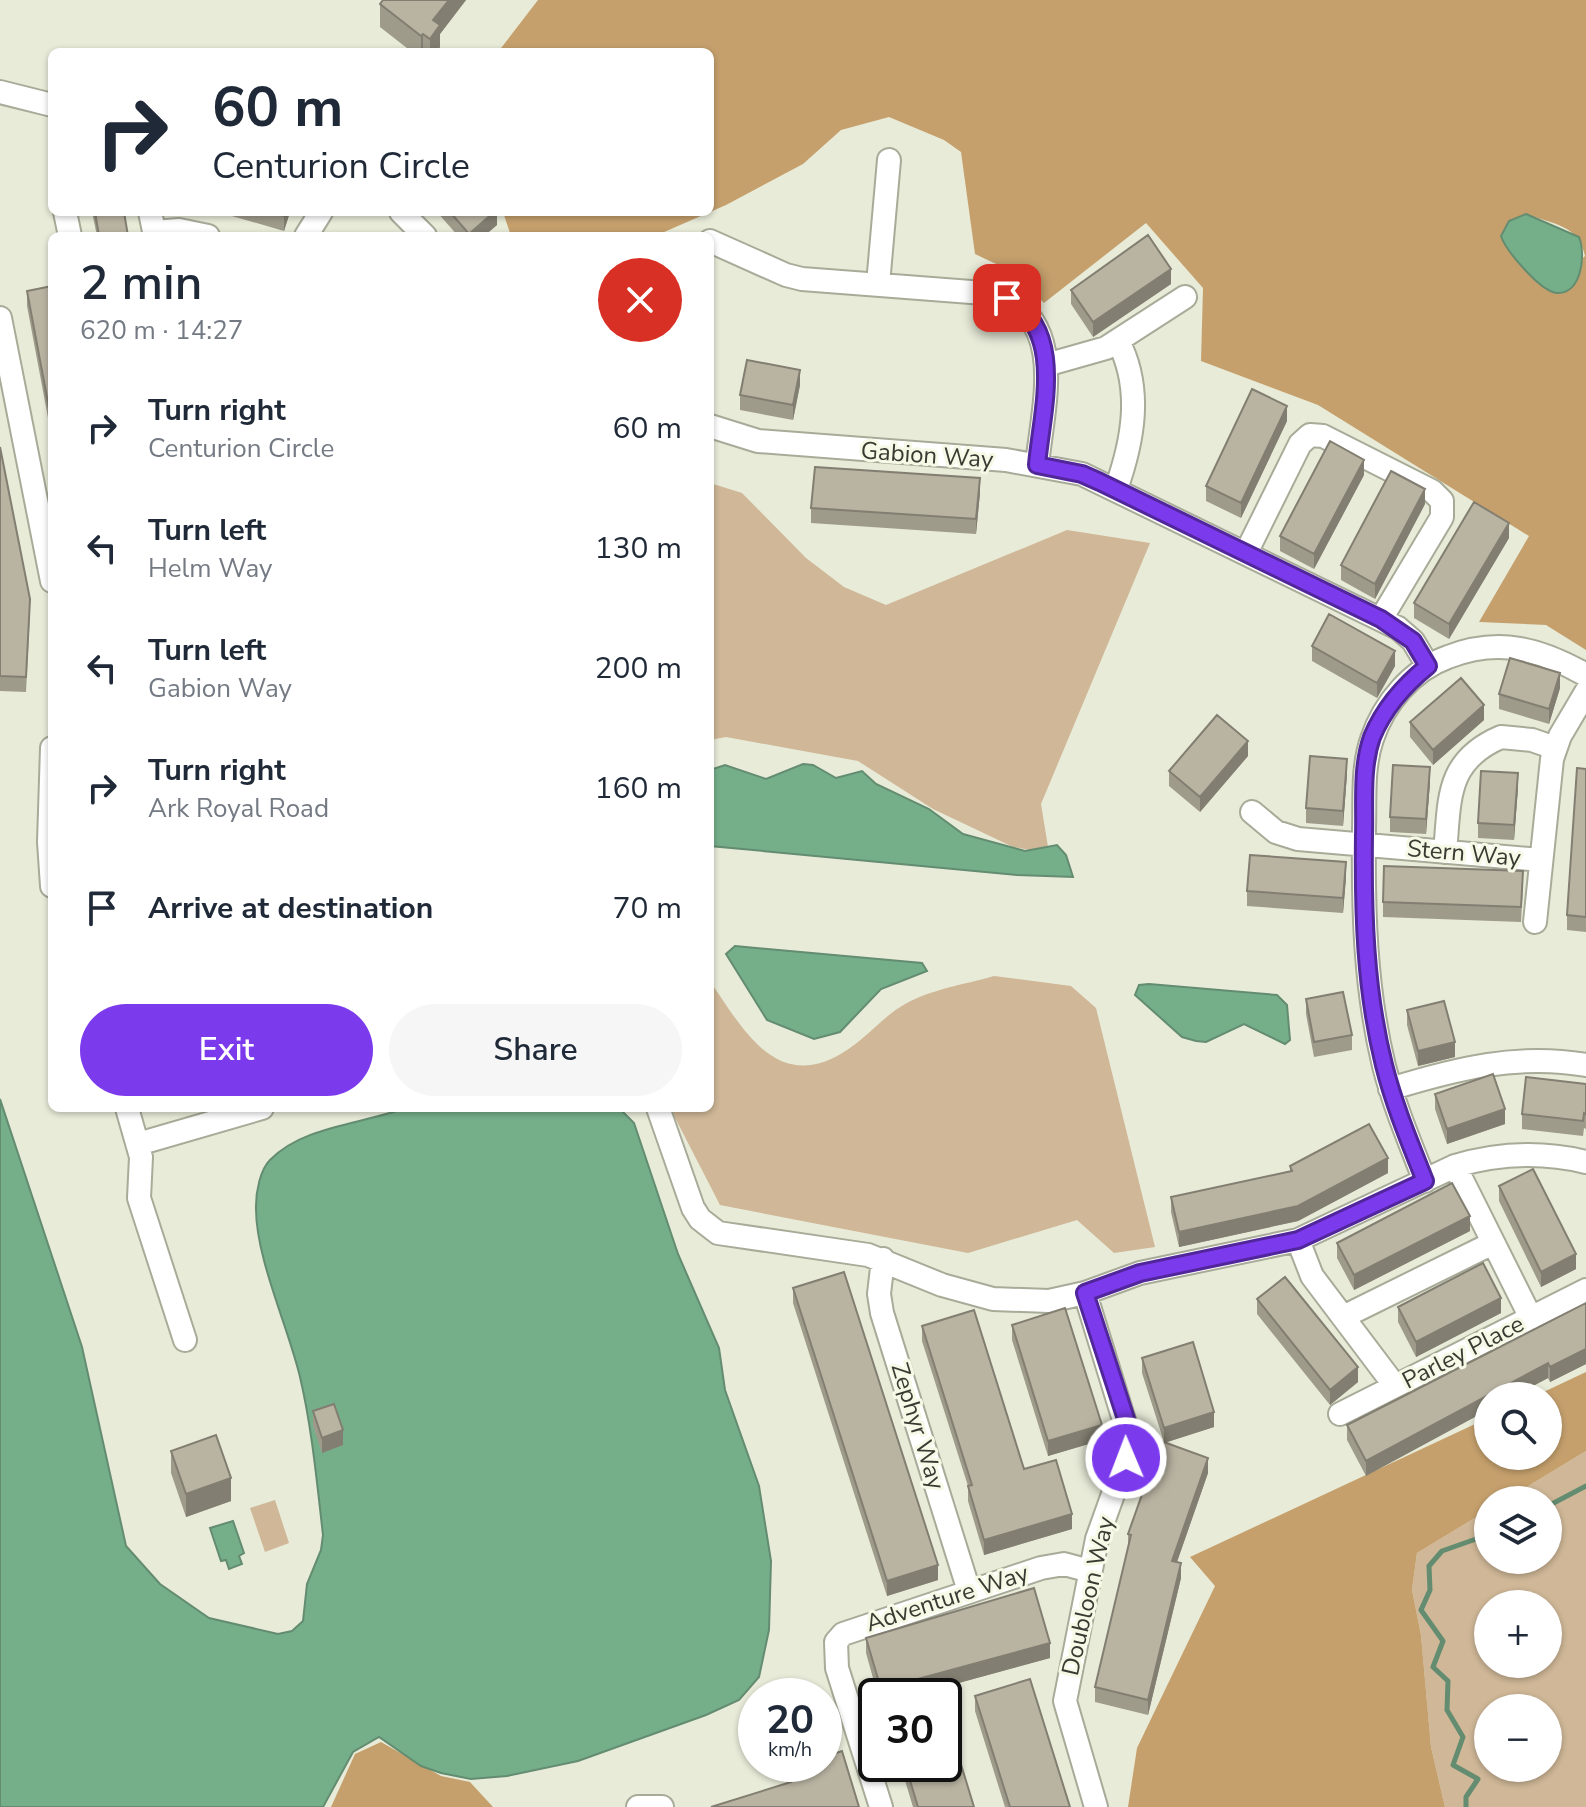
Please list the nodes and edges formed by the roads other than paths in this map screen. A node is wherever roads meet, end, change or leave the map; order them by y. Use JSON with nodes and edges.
{"nodes":[{"id":1,"x":0,"y":92,"type":"edge"},
{"id":2,"x":48,"y":104,"type":"edge"},
{"id":3,"x":889,"y":160,"type":"dead end"},
{"id":4,"x":405,"y":216,"type":"edge"},
{"id":5,"x":153,"y":227,"type":"edge"},
{"id":6,"x":189,"y":232,"type":"edge"},
{"id":7,"x":421,"y":232,"type":"edge"},
{"id":8,"x":714,"y":243,"type":"edge"},
{"id":9,"x":878,"y":284,"type":"junction"},
{"id":10,"x":1185,"y":297,"type":"dead end"},
{"id":11,"x":0,"y":318,"type":"edge"},
{"id":12,"x":1118,"y":341,"type":"junction"},
{"id":13,"x":1046,"y":365,"type":"junction"},
{"id":14,"x":714,"y":427,"type":"edge"},
{"id":15,"x":1037,"y":465,"type":"junction"},
{"id":16,"x":1116,"y":489,"type":"junction"},
{"id":17,"x":1246,"y":553,"type":"junction"},
{"id":18,"x":48,"y":561,"type":"edge"},
{"id":19,"x":1381,"y":619,"type":"junction"},
{"id":20,"x":1428,"y":666,"type":"junction"},
{"id":21,"x":1586,"y":675,"type":"edge"},
{"id":22,"x":1586,"y":692,"type":"edge"},
{"id":23,"x":1555,"y":748,"type":"junction"},
{"id":24,"x":1252,"y":812,"type":"dead end"},
{"id":25,"x":1364,"y":845,"type":"junction"},
{"id":26,"x":1445,"y":852,"type":"junction"},
{"id":27,"x":1541,"y":860,"type":"junction"},
{"id":28,"x":1535,"y":922,"type":"dead end"},
{"id":29,"x":1586,"y":1065,"type":"edge"},
{"id":30,"x":1390,"y":1089,"type":"junction"},
{"id":31,"x":128,"y":1112,"type":"edge"},
{"id":32,"x":248,"y":1112,"type":"edge"},
{"id":33,"x":659,"y":1112,"type":"edge"},
{"id":34,"x":138,"y":1144,"type":"junction"},
{"id":35,"x":1586,"y":1162,"type":"edge"},
{"id":36,"x":1455,"y":1166,"type":"junction"},
{"id":37,"x":1425,"y":1181,"type":"junction"},
{"id":38,"x":1298,"y":1240,"type":"junction"},
{"id":39,"x":1493,"y":1243,"type":"junction"},
{"id":40,"x":883,"y":1259,"type":"junction"},
{"id":41,"x":1586,"y":1290,"type":"edge"},
{"id":42,"x":1085,"y":1293,"type":"junction"},
{"id":43,"x":1343,"y":1317,"type":"junction"},
{"id":44,"x":1531,"y":1318,"type":"junction"},
{"id":45,"x":185,"y":1340,"type":"dead end"},
{"id":46,"x":1395,"y":1386,"type":"junction"},
{"id":47,"x":1340,"y":1414,"type":"dead end"},
{"id":48,"x":1090,"y":1571,"type":"junction"},
{"id":49,"x":969,"y":1591,"type":"junction"},
{"id":50,"x":638,"y":1807,"type":"edge"},
{"id":51,"x":662,"y":1807,"type":"edge"},
{"id":52,"x":881,"y":1807,"type":"edge"},
{"id":53,"x":1096,"y":1807,"type":"edge"}],
"edges":[{"from":1,"to":2,"type":"street"},
{"from":3,"to":9,"type":"street"},
{"from":4,"to":7,"type":"street"},
{"from":5,"to":6,"type":"street"},
{"from":8,"to":9,"type":"street"},
{"from":9,"to":13,"type":"street"},
{"from":10,"to":12,"type":"street"},
{"from":11,"to":18,"type":"street"},
{"from":12,"to":13,"type":"street"},
{"from":12,"to":16,"type":"street"},
{"from":13,"to":15,"type":"street"},
{"from":14,"to":15,"type":"street","name":"Gabion Way"},
{"from":15,"to":16,"type":"street","name":"Gabion Way"},
{"from":16,"to":17,"type":"street","name":"Gabion Way"},
{"from":17,"to":19,"type":"street","name":"Gabion Way"},
{"from":17,"to":19,"type":"street"},
{"from":19,"to":20,"type":"street","name":"Gabion Way"},
{"from":20,"to":21,"type":"street"},
{"from":20,"to":25,"type":"street"},
{"from":22,"to":23,"type":"street"},
{"from":23,"to":26,"type":"street"},
{"from":23,"to":27,"type":"street"},
{"from":24,"to":25,"type":"street","name":"Stern Way"},
{"from":25,"to":26,"type":"street","name":"Stern Way"},
{"from":25,"to":30,"type":"street"},
{"from":26,"to":27,"type":"street","name":"Stern Way"},
{"from":27,"to":28,"type":"street"},
{"from":29,"to":30,"type":"street"},
{"from":30,"to":37,"type":"street"},
{"from":31,"to":34,"type":"street"},
{"from":32,"to":34,"type":"street"},
{"from":33,"to":40,"type":"street"},
{"from":34,"to":45,"type":"street"},
{"from":35,"to":36,"type":"street"},
{"from":36,"to":37,"type":"street"},
{"from":36,"to":39,"type":"street"},
{"from":37,"to":38,"type":"street"},
{"from":38,"to":42,"type":"street"},
{"from":38,"to":43,"type":"street"},
{"from":39,"to":43,"type":"street"},
{"from":39,"to":44,"type":"street"},
{"from":40,"to":42,"type":"street"},
{"from":40,"to":49,"type":"street","name":"Zephyr Way"},
{"from":41,"to":44,"type":"street","name":"Parley Place"},
{"from":42,"to":48,"type":"street","name":"Doubloon Way"},
{"from":43,"to":46,"type":"street"},
{"from":44,"to":46,"type":"street","name":"Parley Place"},
{"from":46,"to":47,"type":"street","name":"Parley Place"},
{"from":48,"to":49,"type":"street","name":"Adventure Way"},
{"from":48,"to":53,"type":"street","name":"Doubloon Way"},
{"from":49,"to":52,"type":"street","name":"Adventure Way"},
{"from":50,"to":51,"type":"street"}]}
